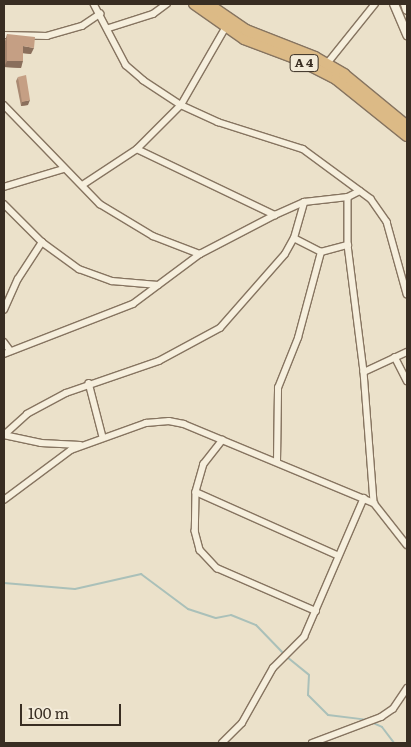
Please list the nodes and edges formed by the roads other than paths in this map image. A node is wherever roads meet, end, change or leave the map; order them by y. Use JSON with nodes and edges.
{"nodes":[{"id":1,"x":94,"y":4,"type":"edge"},
{"id":2,"x":167,"y":4,"type":"edge"},
{"id":3,"x":194,"y":4,"type":"edge"},
{"id":4,"x":208,"y":4,"type":"edge"},
{"id":5,"x":375,"y":4,"type":"edge"},
{"id":6,"x":394,"y":4,"type":"edge"},
{"id":7,"x":405,"y":4,"type":"edge"},
{"id":8,"x":407,"y":10,"type":"edge"},
{"id":9,"x":100,"y":14,"type":"junction"},
{"id":10,"x":227,"y":23,"type":"junction"},
{"id":11,"x":109,"y":28,"type":"junction"},
{"id":12,"x":4,"y":35,"type":"edge"},
{"id":13,"x":407,"y":35,"type":"edge"},
{"id":14,"x":326,"y":65,"type":"junction"},
{"id":15,"x":4,"y":105,"type":"edge"},
{"id":16,"x":181,"y":105,"type":"junction"},
{"id":17,"x":407,"y":126,"type":"edge"},
{"id":18,"x":407,"y":136,"type":"edge"},
{"id":19,"x":137,"y":149,"type":"junction"},
{"id":20,"x":64,"y":169,"type":"junction"},
{"id":21,"x":84,"y":184,"type":"junction"},
{"id":22,"x":4,"y":187,"type":"edge"},
{"id":23,"x":360,"y":191,"type":"junction"},
{"id":24,"x":348,"y":197,"type":"junction"},
{"id":25,"x":304,"y":202,"type":"junction"},
{"id":26,"x":4,"y":204,"type":"edge"},
{"id":27,"x":275,"y":214,"type":"junction"},
{"id":28,"x":294,"y":238,"type":"junction"},
{"id":29,"x":42,"y":242,"type":"junction"},
{"id":30,"x":348,"y":245,"type":"junction"},
{"id":31,"x":321,"y":252,"type":"junction"},
{"id":32,"x":200,"y":254,"type":"junction"},
{"id":33,"x":158,"y":285,"type":"junction"},
{"id":34,"x":407,"y":294,"type":"edge"},
{"id":35,"x":4,"y":310,"type":"edge"},
{"id":36,"x":4,"y":342,"type":"edge"},
{"id":37,"x":10,"y":350,"type":"junction"},
{"id":38,"x":407,"y":352,"type":"edge"},
{"id":39,"x":4,"y":354,"type":"edge"},
{"id":40,"x":395,"y":357,"type":"junction"},
{"id":41,"x":364,"y":372,"type":"junction"},
{"id":42,"x":407,"y":381,"type":"edge"},
{"id":43,"x":89,"y":383,"type":"junction"},
{"id":44,"x":103,"y":437,"type":"junction"},
{"id":45,"x":223,"y":440,"type":"junction"},
{"id":46,"x":82,"y":445,"type":"junction"},
{"id":47,"x":277,"y":462,"type":"junction"},
{"id":48,"x":196,"y":492,"type":"junction"},
{"id":49,"x":364,"y":498,"type":"junction"},
{"id":50,"x":4,"y":500,"type":"edge"},
{"id":51,"x":374,"y":503,"type":"junction"},
{"id":52,"x":407,"y":545,"type":"edge"},
{"id":53,"x":338,"y":555,"type":"junction"},
{"id":54,"x":316,"y":611,"type":"junction"},
{"id":55,"x":407,"y":688,"type":"edge"},
{"id":56,"x":222,"y":743,"type":"edge"},
{"id":57,"x":312,"y":743,"type":"edge"}],
"edges":[{"from":1,"to":9,"type":"street"},
{"from":2,"to":11,"type":"street"},
{"from":3,"to":10,"type":"highway","number":"A 4"},
{"from":4,"to":10,"type":"highway","number":"A 4"},
{"from":5,"to":14,"type":"street"},
{"from":6,"to":13,"type":"street"},
{"from":7,"to":8,"type":"street"},
{"from":9,"to":11,"type":"street"},
{"from":9,"to":12,"type":"street"},
{"from":10,"to":14,"type":"highway","number":"A 4"},
{"from":10,"to":16,"type":"street"},
{"from":10,"to":18,"type":"highway","number":"A 4"},
{"from":11,"to":16,"type":"street"},
{"from":14,"to":17,"type":"highway","number":"A 4"},
{"from":15,"to":20,"type":"street"},
{"from":16,"to":19,"type":"street"},
{"from":16,"to":23,"type":"street"},
{"from":19,"to":21,"type":"street"},
{"from":19,"to":27,"type":"street"},
{"from":20,"to":21,"type":"street"},
{"from":20,"to":22,"type":"street"},
{"from":21,"to":32,"type":"street"},
{"from":23,"to":24,"type":"street"},
{"from":23,"to":34,"type":"street"},
{"from":24,"to":25,"type":"street"},
{"from":24,"to":30,"type":"street"},
{"from":25,"to":27,"type":"street"},
{"from":25,"to":28,"type":"street"},
{"from":26,"to":29,"type":"street"},
{"from":27,"to":32,"type":"street"},
{"from":28,"to":31,"type":"street"},
{"from":28,"to":43,"type":"street"},
{"from":29,"to":33,"type":"street"},
{"from":29,"to":35,"type":"street"},
{"from":30,"to":31,"type":"street"},
{"from":30,"to":41,"type":"street"},
{"from":31,"to":47,"type":"street"},
{"from":32,"to":33,"type":"street"},
{"from":33,"to":37,"type":"street"},
{"from":36,"to":37,"type":"street"},
{"from":37,"to":39,"type":"street"},
{"from":38,"to":40,"type":"street"},
{"from":40,"to":41,"type":"street"},
{"from":40,"to":42,"type":"street"},
{"from":41,"to":51,"type":"street"},
{"from":43,"to":44,"type":"street"},
{"from":43,"to":46,"type":"street"},
{"from":44,"to":45,"type":"street"},
{"from":44,"to":46,"type":"street"},
{"from":45,"to":47,"type":"street"},
{"from":45,"to":48,"type":"street"},
{"from":46,"to":50,"type":"street"},
{"from":47,"to":49,"type":"street"},
{"from":48,"to":53,"type":"street"},
{"from":48,"to":54,"type":"street"},
{"from":49,"to":51,"type":"street"},
{"from":49,"to":53,"type":"street"},
{"from":51,"to":52,"type":"street"},
{"from":53,"to":54,"type":"street"},
{"from":54,"to":56,"type":"street"},
{"from":55,"to":57,"type":"street"}]}
